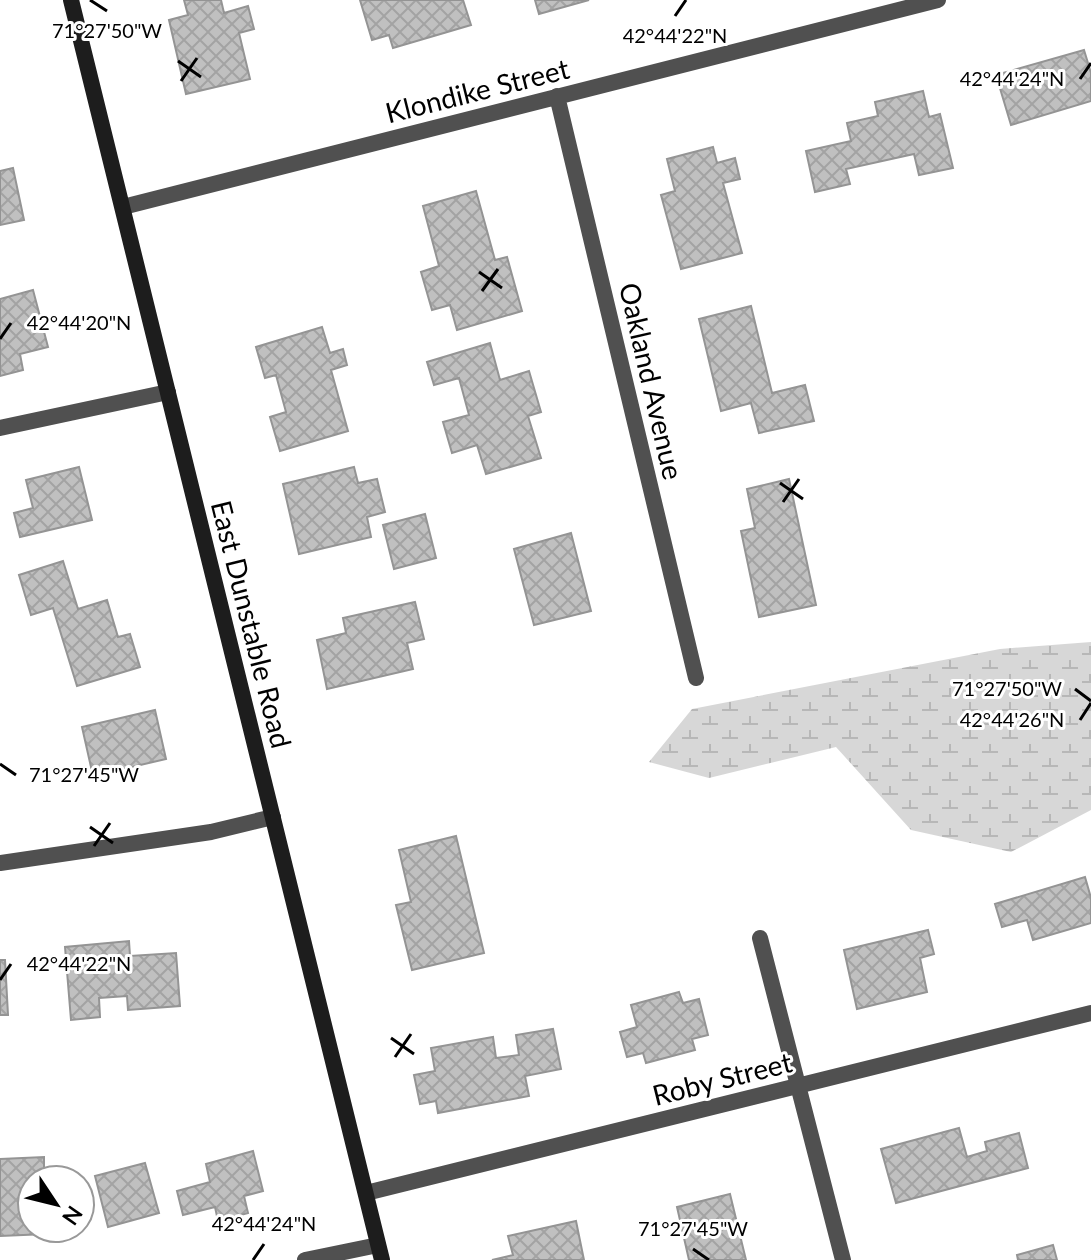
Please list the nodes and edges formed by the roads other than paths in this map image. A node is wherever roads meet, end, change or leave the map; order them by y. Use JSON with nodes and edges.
{"nodes":[{"id":1,"x":71,"y":0,"type":"edge"},
{"id":2,"x":938,"y":0,"type":"edge"},
{"id":3,"x":916,"y":3,"type":"edge"},
{"id":4,"x":557,"y":96,"type":"junction"},
{"id":5,"x":123,"y":207,"type":"junction"},
{"id":6,"x":168,"y":392,"type":"junction"},
{"id":7,"x":0,"y":428,"type":"edge"},
{"id":8,"x":696,"y":678,"type":"dead end"},
{"id":9,"x":273,"y":817,"type":"junction"},
{"id":10,"x":0,"y":863,"type":"edge"},
{"id":11,"x":760,"y":938,"type":"dead end"},
{"id":12,"x":1091,"y":1013,"type":"edge"},
{"id":13,"x":799,"y":1085,"type":"junction"},
{"id":14,"x":366,"y":1193,"type":"junction"},
{"id":15,"x":380,"y":1253,"type":"edge"},
{"id":16,"x":305,"y":1260,"type":"edge"},
{"id":17,"x":843,"y":1260,"type":"edge"}],
"edges":[{"from":1,"to":5,"type":"street","name":"East Dunstable Road"},
{"from":2,"to":3,"type":"street","name":"Klondike Street"},
{"from":3,"to":4,"type":"street","name":"Klondike Street"},
{"from":4,"to":5,"type":"street","name":"Klondike Street"},
{"from":4,"to":8,"type":"street","name":"Oakland Avenue"},
{"from":5,"to":6,"type":"street","name":"East Dunstable Road"},
{"from":6,"to":7,"type":"street"},
{"from":6,"to":9,"type":"street","name":"East Dunstable Road"},
{"from":9,"to":10,"type":"street"},
{"from":9,"to":14,"type":"street","name":"East Dunstable Road"},
{"from":11,"to":13,"type":"street"},
{"from":12,"to":13,"type":"street","name":"Roby Street"},
{"from":13,"to":14,"type":"street","name":"Roby Street"},
{"from":13,"to":17,"type":"street"},
{"from":14,"to":15,"type":"street","name":"East Dunstable Road"},
{"from":15,"to":16,"type":"street"}]}
